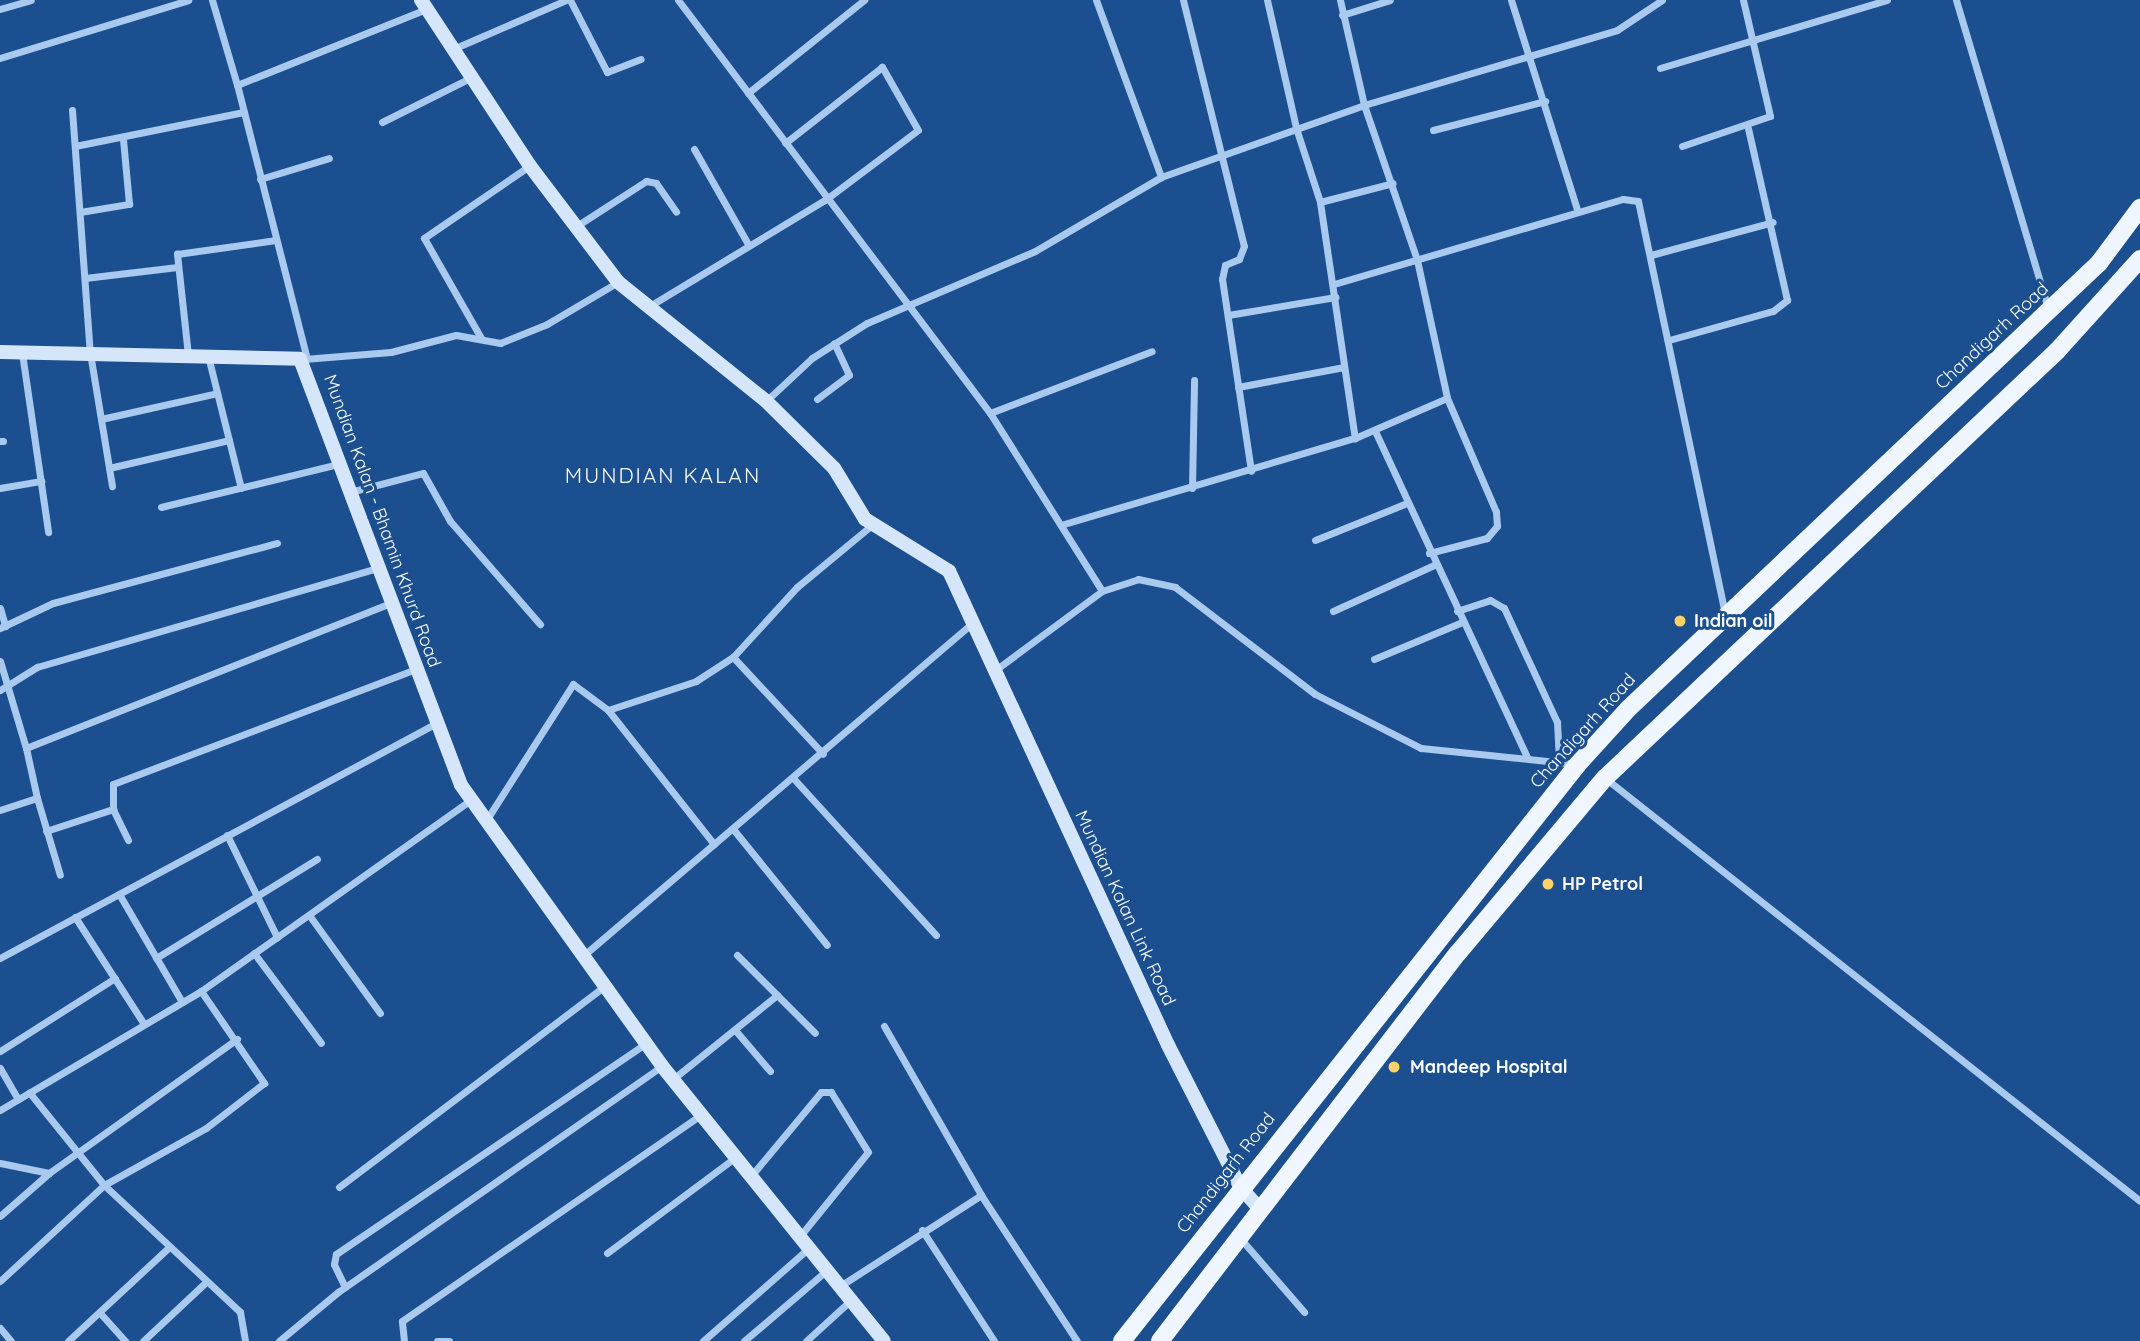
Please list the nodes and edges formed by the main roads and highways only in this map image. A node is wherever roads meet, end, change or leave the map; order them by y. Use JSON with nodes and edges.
{"nodes":[{"id":1,"x":2140,"y":208,"type":"edge"},
{"id":2,"x":2140,"y":259,"type":"edge"},
{"id":3,"x":1122,"y":1341,"type":"edge"},
{"id":4,"x":1160,"y":1341,"type":"edge"}],
"edges":[{"from":1,"to":3,"type":"main road","name":"Chandigarh Road"},
{"from":2,"to":4,"type":"main road"}]}
